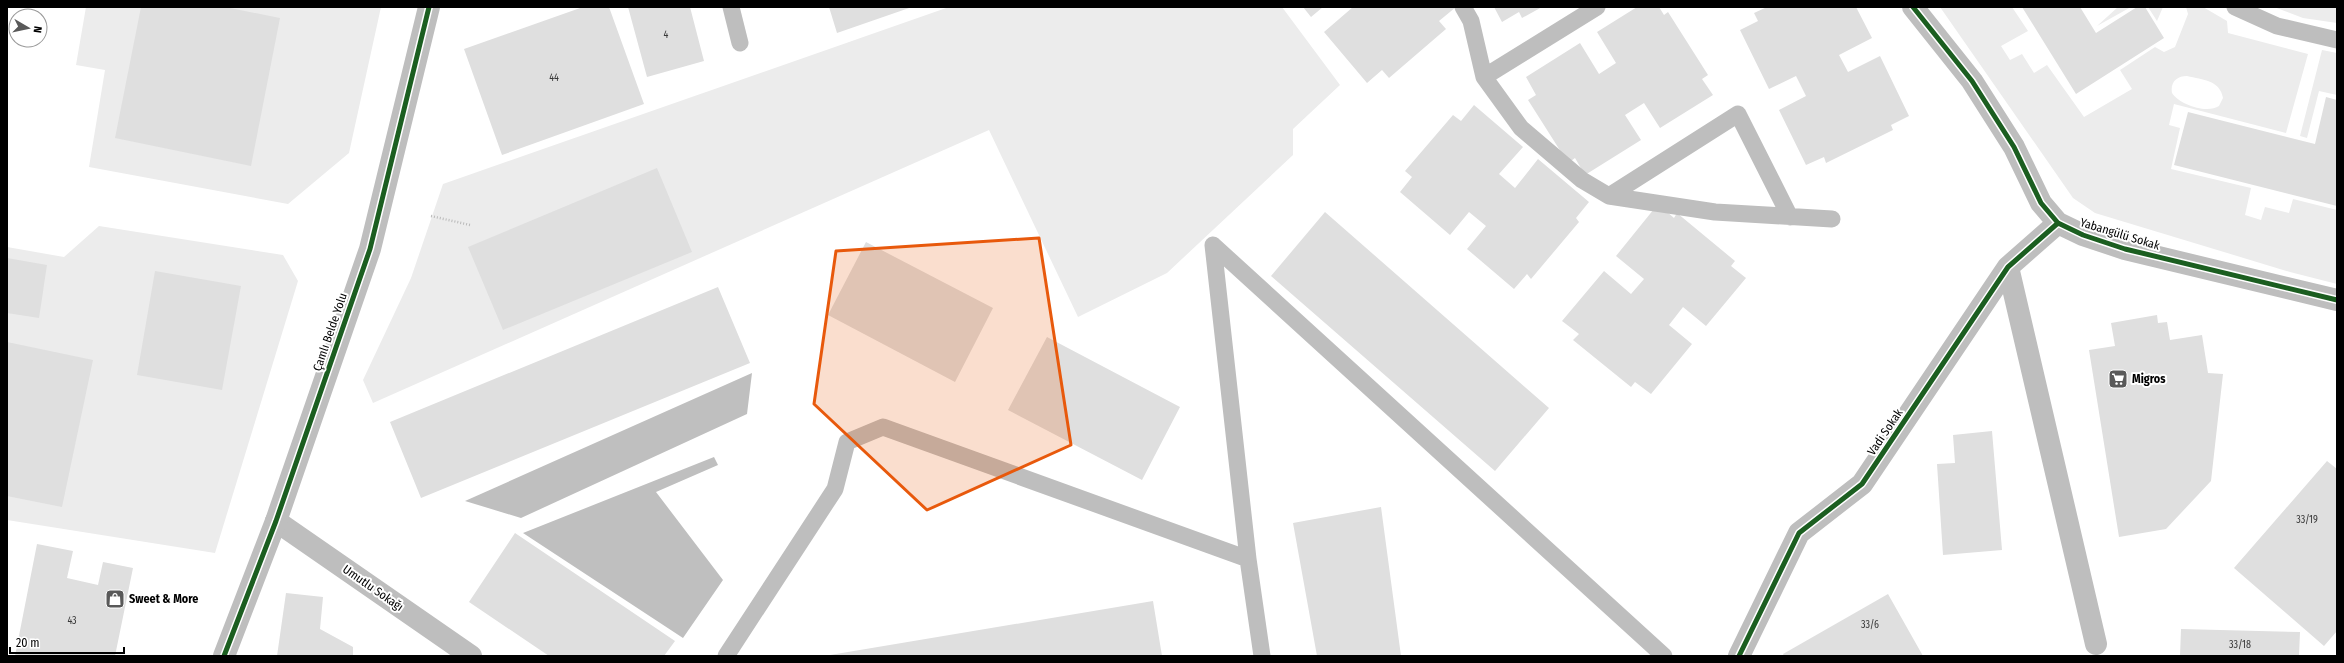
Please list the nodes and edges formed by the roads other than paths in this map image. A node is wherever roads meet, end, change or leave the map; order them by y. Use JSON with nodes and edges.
{"nodes":[{"id":1,"x":429,"y":7,"type":"edge"},
{"id":2,"x":731,"y":7,"type":"edge"},
{"id":3,"x":1463,"y":7,"type":"edge"},
{"id":4,"x":1597,"y":7,"type":"edge"},
{"id":5,"x":1913,"y":7,"type":"edge"},
{"id":6,"x":2235,"y":7,"type":"edge"},
{"id":7,"x":2337,"y":40,"type":"edge"},
{"id":8,"x":740,"y":44,"type":"dead end"},
{"id":9,"x":1484,"y":77,"type":"junction"},
{"id":10,"x":1609,"y":196,"type":"junction"},
{"id":11,"x":1790,"y":217,"type":"junction"},
{"id":12,"x":1832,"y":219,"type":"dead end"},
{"id":13,"x":2058,"y":223,"type":"junction"},
{"id":14,"x":2008,"y":267,"type":"junction"},
{"id":15,"x":2337,"y":300,"type":"edge"},
{"id":16,"x":276,"y":521,"type":"junction"},
{"id":17,"x":1248,"y":559,"type":"junction"},
{"id":18,"x":2096,"y":644,"type":"dead end"},
{"id":19,"x":224,"y":656,"type":"edge"},
{"id":20,"x":471,"y":656,"type":"edge"},
{"id":21,"x":726,"y":656,"type":"edge"},
{"id":22,"x":1262,"y":656,"type":"edge"},
{"id":23,"x":1664,"y":656,"type":"edge"},
{"id":24,"x":1739,"y":656,"type":"edge"}],
"edges":[{"from":1,"to":16,"type":"street","name":"Çamlı Belde Yolu"},
{"from":2,"to":8,"type":"lane"},
{"from":3,"to":9,"type":"lane"},
{"from":4,"to":9,"type":"lane"},
{"from":5,"to":13,"type":"street","name":"Yabangülü Sokak"},
{"from":6,"to":7,"type":"lane"},
{"from":9,"to":10,"type":"lane"},
{"from":10,"to":11,"type":"lane"},
{"from":10,"to":11,"type":"lane"},
{"from":11,"to":12,"type":"lane"},
{"from":13,"to":14,"type":"street","name":"Vadi Sokak"},
{"from":13,"to":15,"type":"street","name":"Yabangülü Sokak"},
{"from":14,"to":18,"type":"street"},
{"from":14,"to":24,"type":"street","name":"Vadi Sokak"},
{"from":16,"to":19,"type":"street","name":"Çamlı Belde Yolu"},
{"from":16,"to":20,"type":"street","name":"Umutlu Sokağı"},
{"from":17,"to":21,"type":"lane"},
{"from":17,"to":22,"type":"lane"},
{"from":17,"to":23,"type":"lane"}]}
